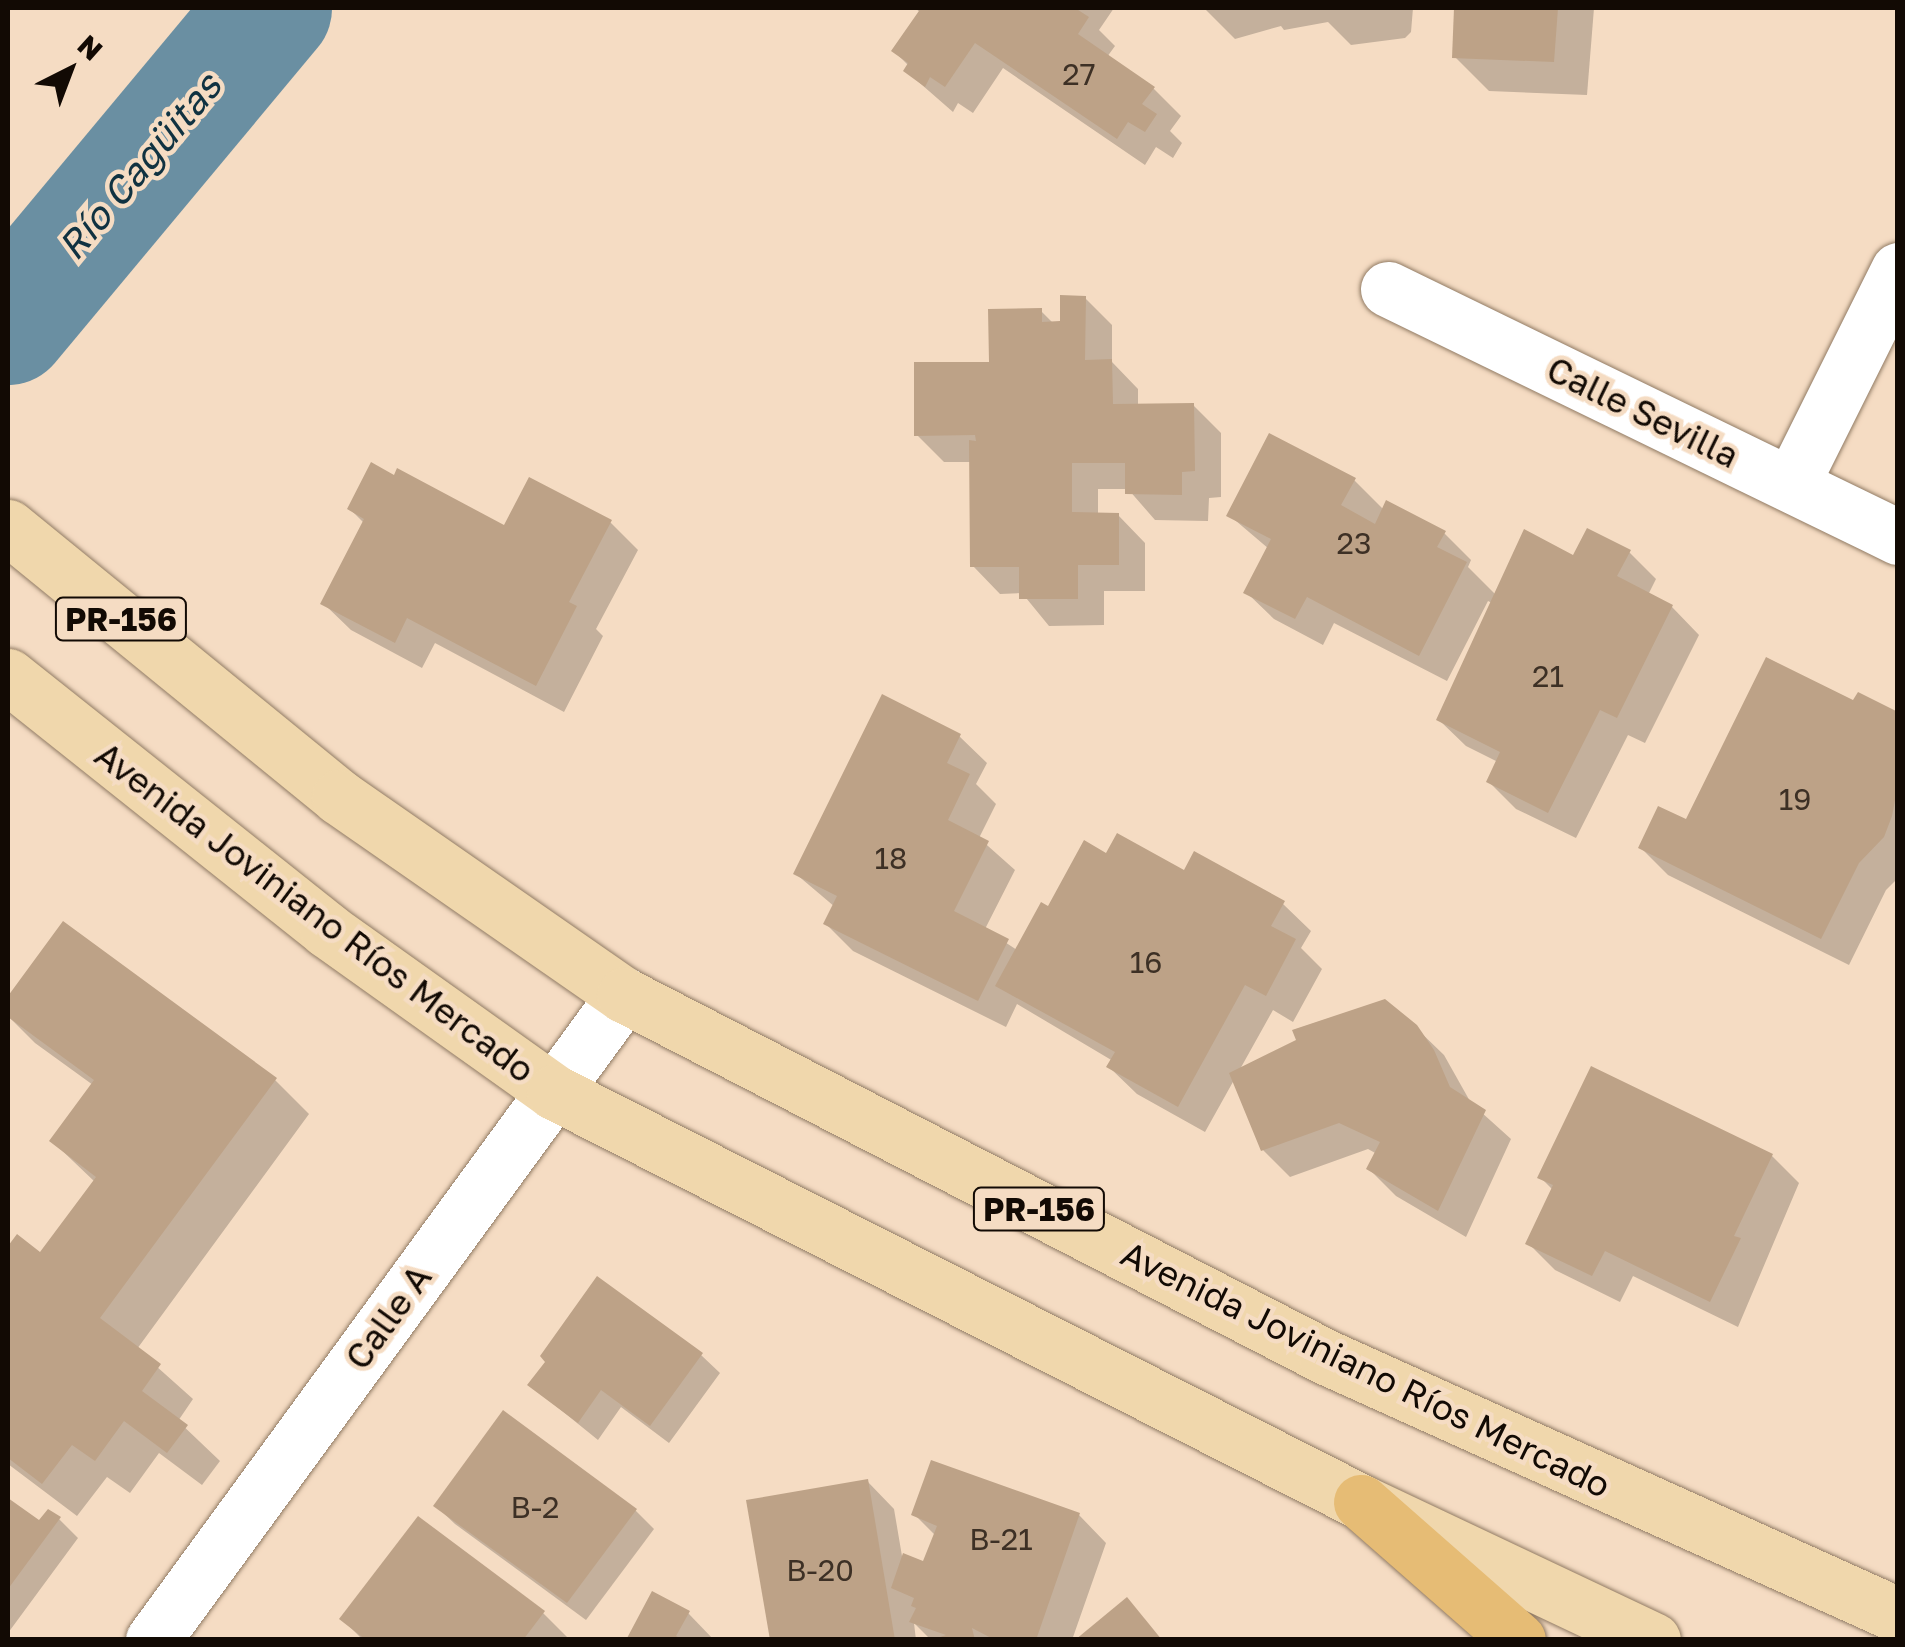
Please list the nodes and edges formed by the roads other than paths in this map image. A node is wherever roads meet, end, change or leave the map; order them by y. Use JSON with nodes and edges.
{"nodes":[{"id":1,"x":1898,"y":270,"type":"edge"},
{"id":2,"x":1388,"y":289,"type":"dead end"},
{"id":3,"x":1792,"y":484,"type":"junction"},
{"id":4,"x":8,"y":527,"type":"edge"},
{"id":5,"x":1898,"y":537,"type":"edge"},
{"id":6,"x":8,"y":676,"type":"edge"},
{"id":7,"x":624,"y":996,"type":"junction"},
{"id":8,"x":554,"y":1092,"type":"junction"},
{"id":9,"x":1361,"y":1502,"type":"junction"},
{"id":10,"x":1898,"y":1616,"type":"edge"},
{"id":11,"x":152,"y":1640,"type":"edge"},
{"id":12,"x":1518,"y":1640,"type":"edge"},
{"id":13,"x":1653,"y":1640,"type":"edge"}],
"edges":[{"from":1,"to":3,"type":"street"},
{"from":2,"to":3,"type":"street","name":"Calle Sevilla"},
{"from":3,"to":5,"type":"street","name":"Calle Sevilla"},
{"from":4,"to":7,"type":"main road","name":"Avenida Joviniano Ríos Mercado","number":"PR-156"},
{"from":6,"to":8,"type":"main road","name":"Avenida Joviniano Ríos Mercado"},
{"from":7,"to":8,"type":"street","name":"Calle A"},
{"from":7,"to":10,"type":"main road","name":"Avenida Joviniano Ríos Mercado","number":"PR-156"},
{"from":8,"to":9,"type":"main road","name":"Avenida Joviniano Ríos Mercado"},
{"from":8,"to":11,"type":"street","name":"Calle A"},
{"from":9,"to":12,"type":"highway"},
{"from":9,"to":13,"type":"main road","name":"Avenida Joviniano Ríos Mercado"}]}
